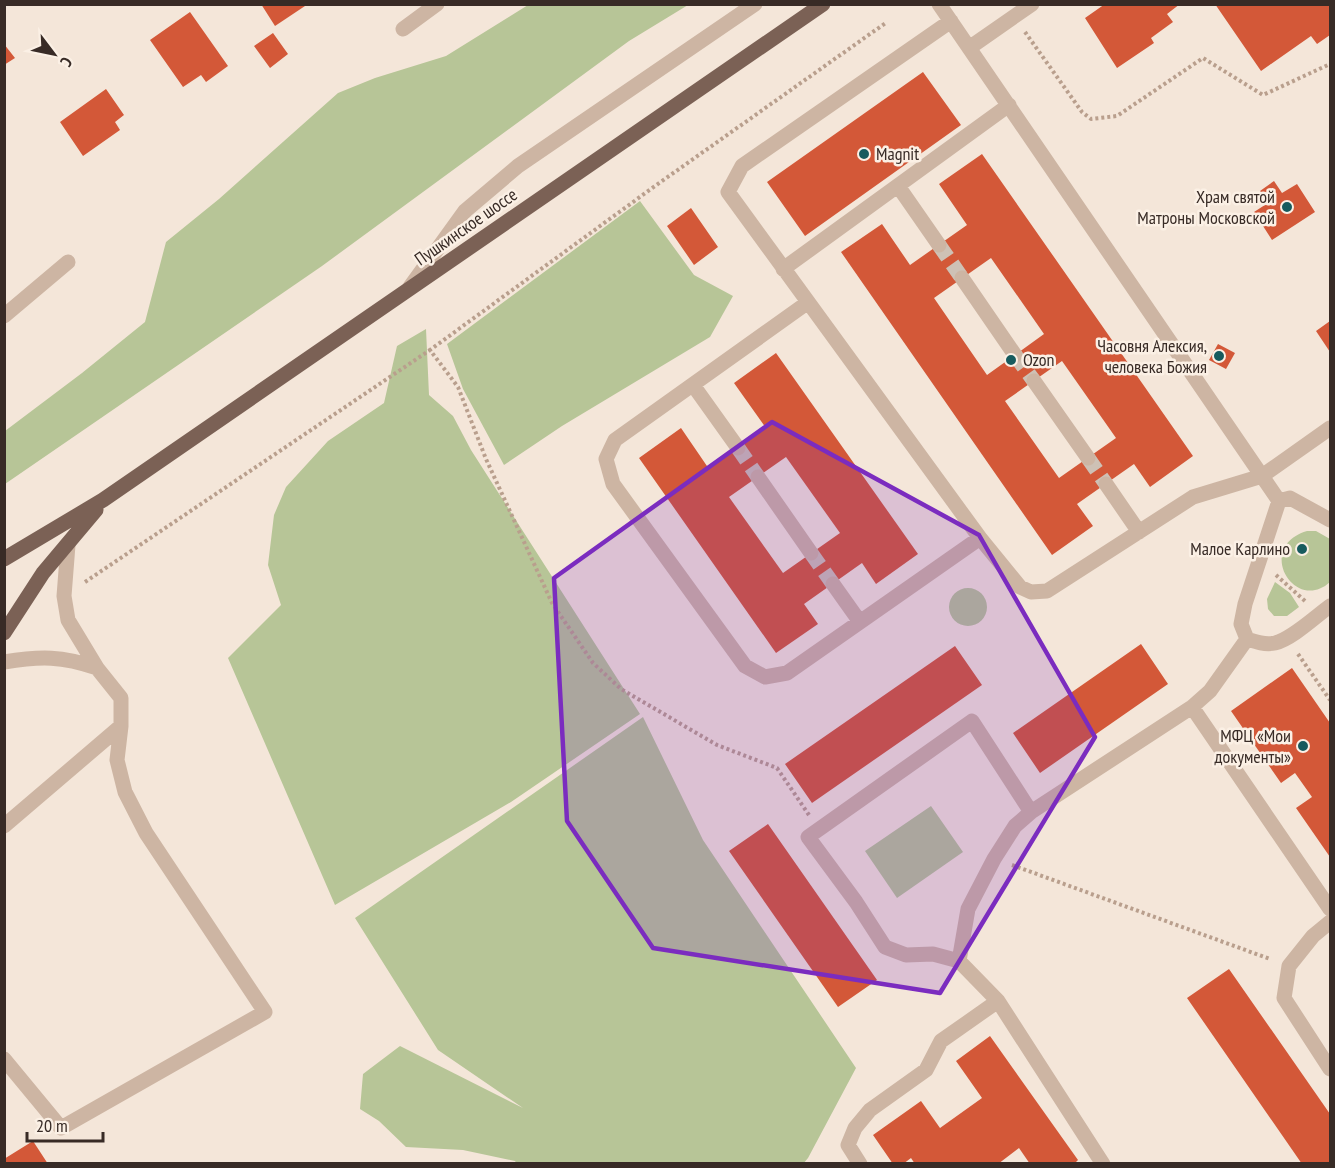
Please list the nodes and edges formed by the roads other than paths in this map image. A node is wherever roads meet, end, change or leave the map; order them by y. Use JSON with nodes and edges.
{"nodes":[{"id":1,"x":437,"y":4,"type":"edge"},
{"id":2,"x":755,"y":4,"type":"edge"},
{"id":3,"x":823,"y":4,"type":"edge"},
{"id":4,"x":939,"y":4,"type":"edge"},
{"id":5,"x":1032,"y":4,"type":"edge"},
{"id":6,"x":951,"y":21,"type":"junction"},
{"id":7,"x":403,"y":29,"type":"dead end"},
{"id":8,"x":969,"y":48,"type":"junction"},
{"id":9,"x":1009,"y":105,"type":"junction"},
{"id":10,"x":898,"y":186,"type":"junction"},
{"id":11,"x":939,"y":245,"type":"tunnel mouth"},
{"id":12,"x":68,"y":262,"type":"dead end"},
{"id":13,"x":783,"y":269,"type":"junction"},
{"id":14,"x":962,"y":278,"type":"tunnel mouth"},
{"id":15,"x":408,"y":291,"type":"junction"},
{"id":16,"x":807,"y":303,"type":"junction"},
{"id":17,"x":4,"y":316,"type":"edge"},
{"id":18,"x":1015,"y":355,"type":"tunnel mouth"},
{"id":19,"x":1034,"y":381,"type":"tunnel mouth"},
{"id":20,"x":693,"y":385,"type":"junction"},
{"id":21,"x":1330,"y":428,"type":"edge"},
{"id":22,"x":738,"y":448,"type":"tunnel mouth"},
{"id":23,"x":1088,"y":458,"type":"tunnel mouth"},
{"id":24,"x":1262,"y":476,"type":"junction"},
{"id":25,"x":758,"y":477,"type":"tunnel mouth"},
{"id":26,"x":1106,"y":484,"type":"tunnel mouth"},
{"id":27,"x":103,"y":500,"type":"junction"},
{"id":28,"x":1279,"y":501,"type":"junction"},
{"id":29,"x":1330,"y":520,"type":"edge"},
{"id":30,"x":1139,"y":532,"type":"junction"},
{"id":31,"x":980,"y":538,"type":"junction"},
{"id":32,"x":68,"y":545,"type":"junction"},
{"id":33,"x":811,"y":553,"type":"tunnel mouth"},
{"id":34,"x":4,"y":559,"type":"edge"},
{"id":35,"x":833,"y":584,"type":"tunnel mouth"},
{"id":36,"x":1330,"y":606,"type":"edge"},
{"id":37,"x":860,"y":622,"type":"junction"},
{"id":38,"x":4,"y":633,"type":"edge"},
{"id":39,"x":1247,"y":639,"type":"junction"},
{"id":40,"x":4,"y":662,"type":"edge"},
{"id":41,"x":97,"y":668,"type":"junction"},
{"id":42,"x":1192,"y":707,"type":"junction"},
{"id":43,"x":122,"y":726,"type":"junction"},
{"id":44,"x":1030,"y":812,"type":"junction"},
{"id":45,"x":4,"y":826,"type":"edge"},
{"id":46,"x":1330,"y":909,"type":"edge"},
{"id":47,"x":1330,"y":922,"type":"edge"},
{"id":48,"x":959,"y":962,"type":"junction"},
{"id":49,"x":998,"y":1001,"type":"junction"},
{"id":50,"x":4,"y":1059,"type":"edge"},
{"id":51,"x":1330,"y":1069,"type":"edge"},
{"id":52,"x":860,"y":1164,"type":"edge"},
{"id":53,"x":1103,"y":1164,"type":"edge"}],
"edges":[{"from":1,"to":7,"type":"street"},
{"from":2,"to":15,"type":"street"},
{"from":3,"to":15,"type":"main road","name":"Пушкинское шоссе"},
{"from":4,"to":6,"type":"street"},
{"from":5,"to":8,"type":"street"},
{"from":6,"to":8,"type":"street"},
{"from":6,"to":13,"type":"street"},
{"from":8,"to":9,"type":"street"},
{"from":9,"to":10,"type":"street"},
{"from":9,"to":24,"type":"street"},
{"from":10,"to":11,"type":"street"},
{"from":10,"to":13,"type":"street"},
{"from":12,"to":17,"type":"street"},
{"from":13,"to":16,"type":"street"},
{"from":14,"to":18,"type":"street"},
{"from":15,"to":27,"type":"main road","name":"Пушкинское шоссе"},
{"from":16,"to":20,"type":"street"},
{"from":16,"to":31,"type":"street"},
{"from":19,"to":23,"type":"street"},
{"from":20,"to":22,"type":"street"},
{"from":20,"to":37,"type":"street"},
{"from":21,"to":24,"type":"street"},
{"from":24,"to":28,"type":"street"},
{"from":24,"to":30,"type":"street"},
{"from":25,"to":33,"type":"street"},
{"from":26,"to":30,"type":"street"},
{"from":27,"to":32,"type":"main road"},
{"from":27,"to":34,"type":"main road","name":"Пушкинское шоссе"},
{"from":28,"to":29,"type":"street"},
{"from":28,"to":39,"type":"street"},
{"from":30,"to":31,"type":"street"},
{"from":31,"to":37,"type":"street"},
{"from":32,"to":38,"type":"main road"},
{"from":32,"to":41,"type":"street"},
{"from":35,"to":37,"type":"street"},
{"from":36,"to":39,"type":"street"},
{"from":39,"to":42,"type":"street"},
{"from":40,"to":41,"type":"street"},
{"from":41,"to":43,"type":"street"},
{"from":42,"to":44,"type":"street"},
{"from":42,"to":46,"type":"street"},
{"from":43,"to":45,"type":"street"},
{"from":43,"to":50,"type":"street"},
{"from":44,"to":48,"type":"street"},
{"from":44,"to":48,"type":"street"},
{"from":47,"to":51,"type":"street"},
{"from":48,"to":49,"type":"street"},
{"from":49,"to":52,"type":"street"},
{"from":49,"to":53,"type":"street"}]}
